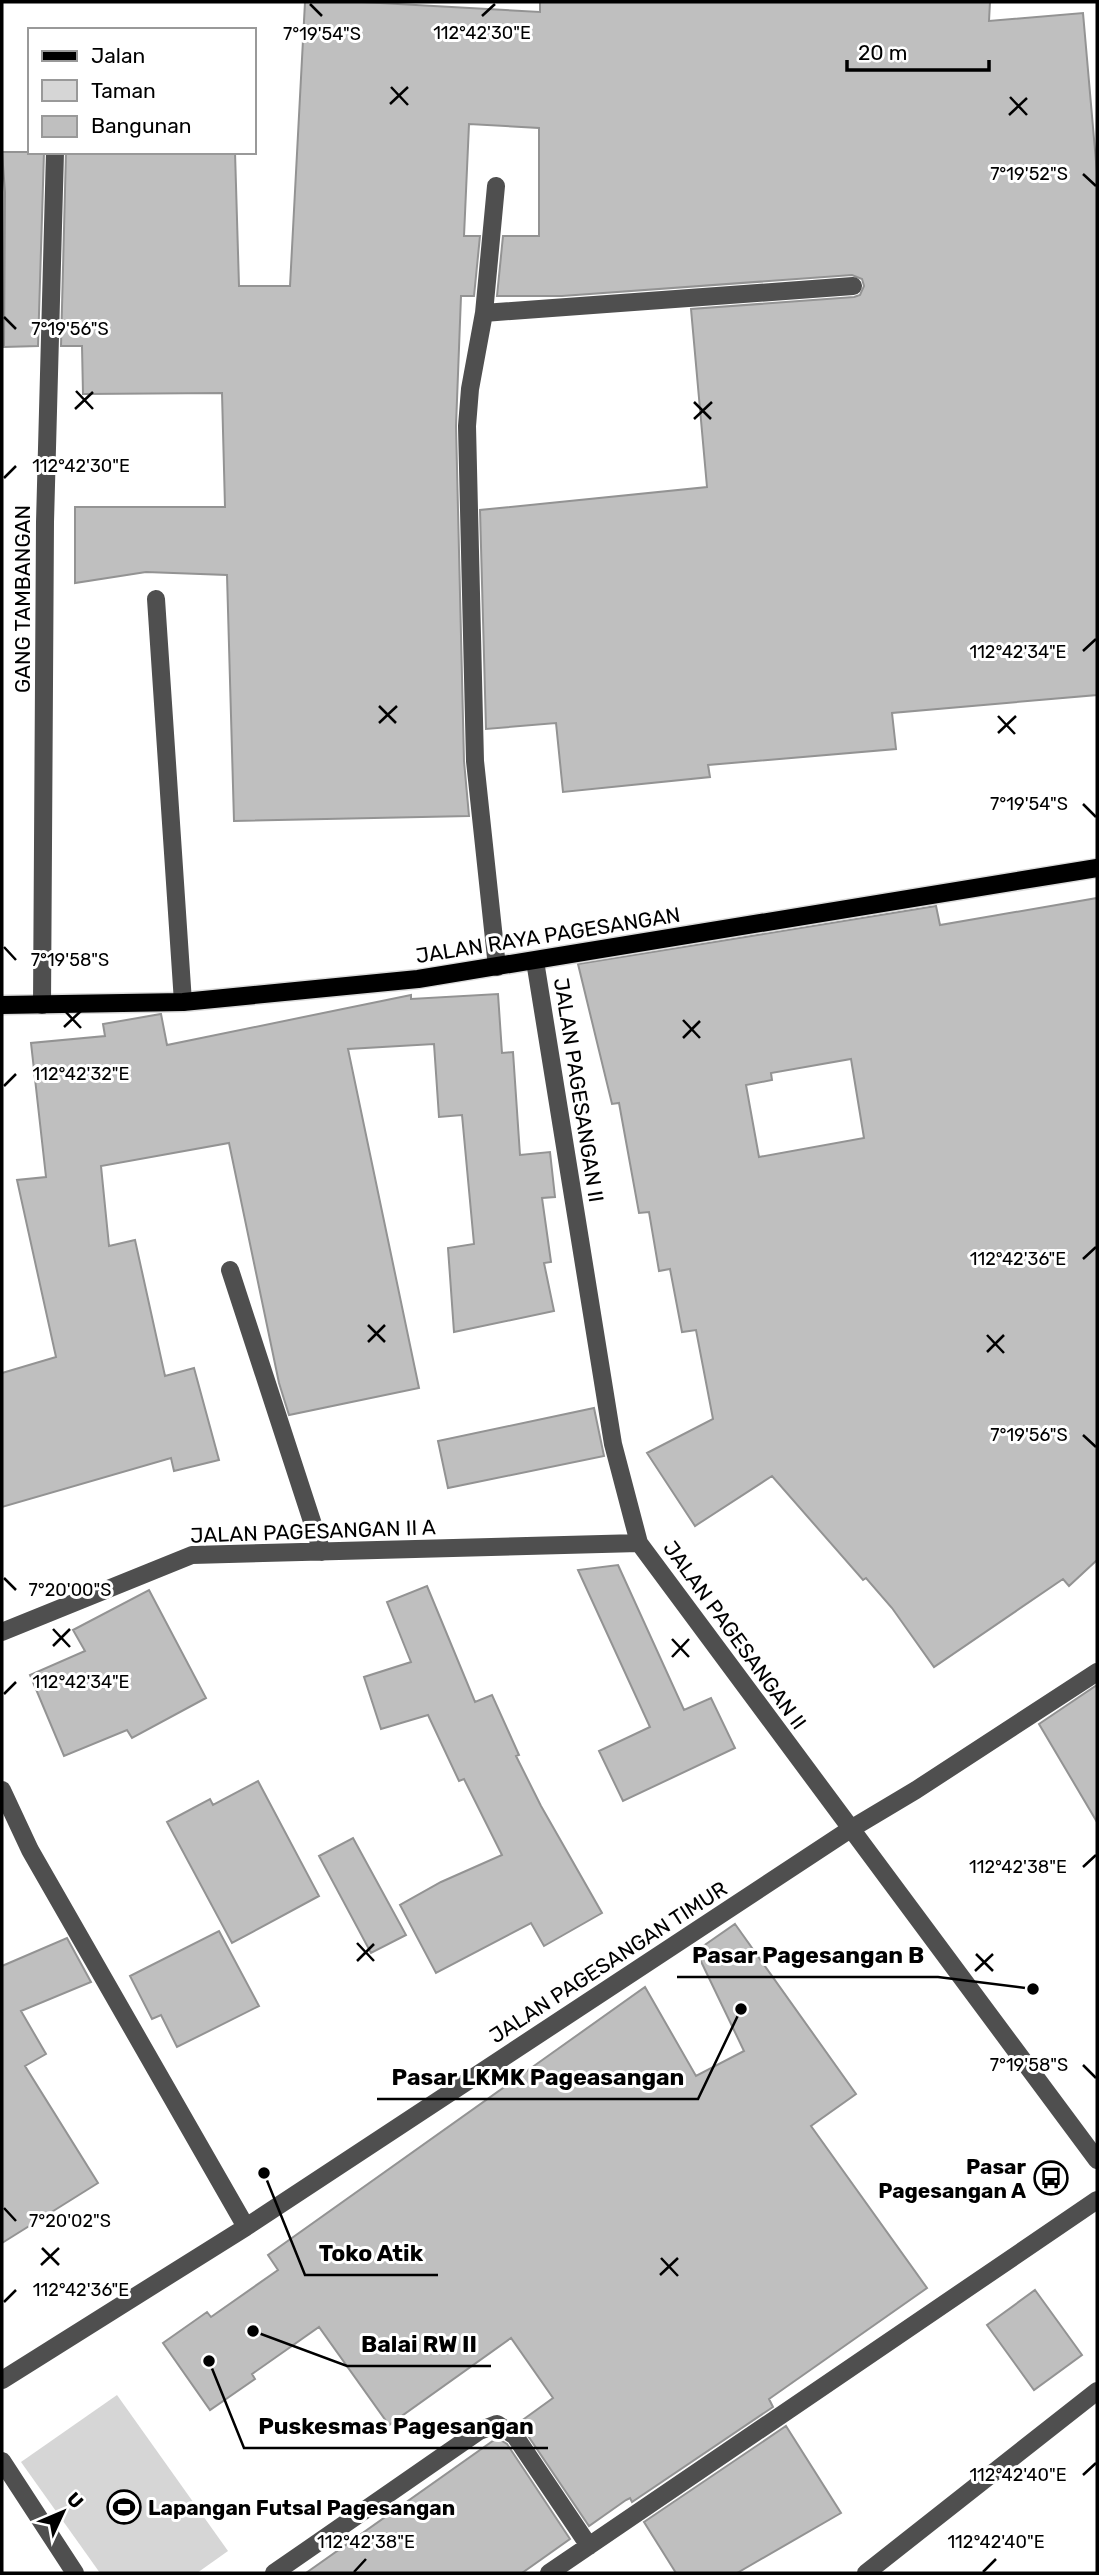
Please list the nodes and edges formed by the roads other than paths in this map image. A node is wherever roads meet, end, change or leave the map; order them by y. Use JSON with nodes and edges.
{"nodes":[{"id":1,"x":55,"y":154,"type":"edge"},
{"id":2,"x":496,"y":186,"type":"dead end"},
{"id":3,"x":853,"y":286,"type":"dead end"},
{"id":4,"x":484,"y":313,"type":"junction"},
{"id":5,"x":156,"y":599,"type":"dead end"},
{"id":6,"x":1097,"y":868,"type":"edge"},
{"id":7,"x":535,"y":961,"type":"junction"},
{"id":8,"x":497,"y":967,"type":"junction"},
{"id":9,"x":183,"y":1002,"type":"junction"},
{"id":10,"x":2,"y":1005,"type":"edge"},
{"id":11,"x":42,"y":1005,"type":"junction"},
{"id":12,"x":230,"y":1270,"type":"dead end"},
{"id":13,"x":639,"y":1543,"type":"junction"},
{"id":14,"x":322,"y":1552,"type":"junction"},
{"id":15,"x":2,"y":1632,"type":"edge"},
{"id":16,"x":1097,"y":1672,"type":"edge"},
{"id":17,"x":2,"y":1790,"type":"edge"},
{"id":18,"x":849,"y":1830,"type":"junction"},
{"id":19,"x":1097,"y":2160,"type":"edge"},
{"id":20,"x":1097,"y":2200,"type":"edge"},
{"id":21,"x":246,"y":2227,"type":"junction"},
{"id":22,"x":2,"y":2380,"type":"edge"},
{"id":23,"x":1097,"y":2391,"type":"edge"},
{"id":24,"x":2,"y":2461,"type":"edge"},
{"id":25,"x":589,"y":2546,"type":"junction"},
{"id":26,"x":75,"y":2573,"type":"edge"},
{"id":27,"x":274,"y":2573,"type":"edge"},
{"id":28,"x":549,"y":2573,"type":"edge"},
{"id":29,"x":866,"y":2573,"type":"edge"}],
"edges":[{"from":1,"to":11,"type":"street","name":"GANG TAMBANGAN"},
{"from":2,"to":4,"type":"street"},
{"from":3,"to":4,"type":"street"},
{"from":4,"to":8,"type":"street"},
{"from":5,"to":9,"type":"street"},
{"from":6,"to":7,"type":"main road","name":"JALAN RAYA PAGESANGAN"},
{"from":7,"to":8,"type":"main road","name":"JALAN RAYA PAGESANGAN"},
{"from":7,"to":13,"type":"street","name":"JALAN PAGESANGAN II"},
{"from":8,"to":9,"type":"main road","name":"JALAN RAYA PAGESANGAN"},
{"from":9,"to":11,"type":"main road","name":"JALAN RAYA PAGESANGAN"},
{"from":10,"to":11,"type":"main road","name":"JALAN RAYA PAGESANGAN"},
{"from":12,"to":14,"type":"street"},
{"from":13,"to":14,"type":"street","name":"JALAN PAGESANGAN II A"},
{"from":13,"to":18,"type":"street","name":"JALAN PAGESANGAN II"},
{"from":14,"to":15,"type":"street","name":"JALAN PAGESANGAN II A"},
{"from":16,"to":18,"type":"street","name":"JALAN PAGESANGAN TIMUR"},
{"from":17,"to":21,"type":"street"},
{"from":18,"to":19,"type":"street","name":"JALAN PAGESANGAN II"},
{"from":18,"to":21,"type":"street","name":"JALAN PAGESANGAN TIMUR"},
{"from":20,"to":25,"type":"street"},
{"from":21,"to":22,"type":"street","name":"JALAN PAGESANGAN TIMUR"},
{"from":23,"to":29,"type":"street"},
{"from":24,"to":26,"type":"street"},
{"from":25,"to":27,"type":"street"},
{"from":25,"to":28,"type":"street"}]}
